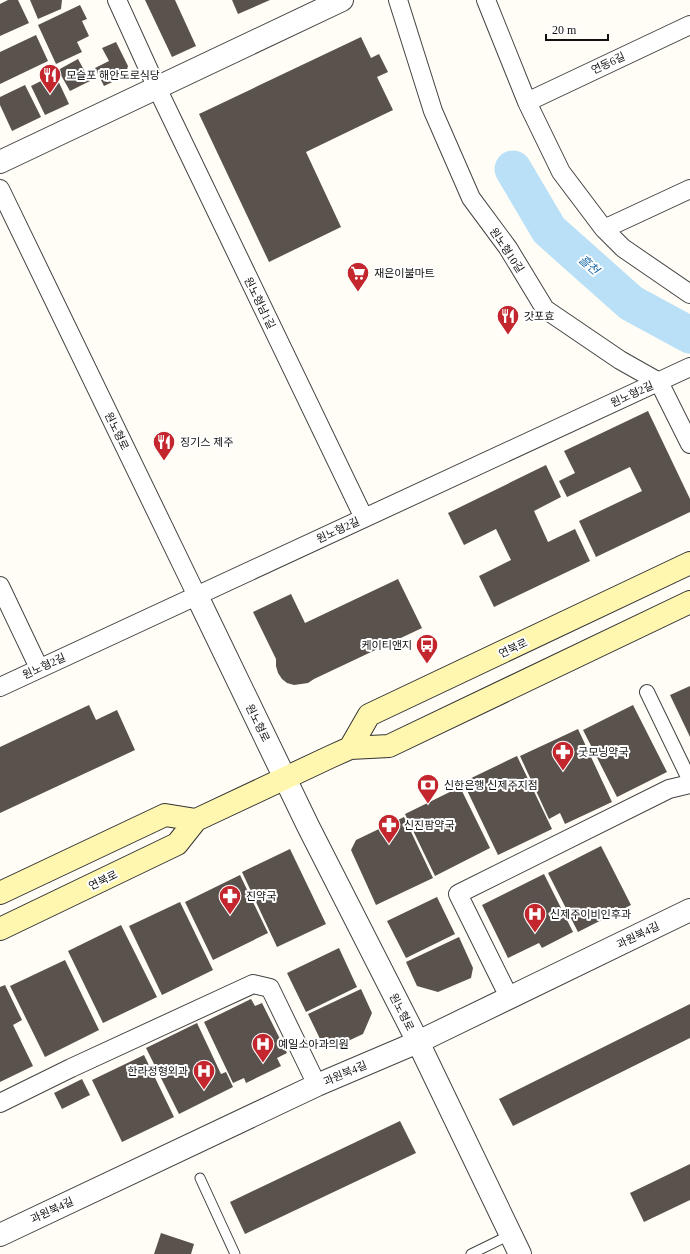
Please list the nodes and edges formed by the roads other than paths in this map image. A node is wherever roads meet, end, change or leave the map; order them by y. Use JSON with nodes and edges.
{"nodes":[{"id":1,"x":117,"y":0,"type":"edge"},
{"id":2,"x":342,"y":0,"type":"edge"},
{"id":3,"x":398,"y":0,"type":"edge"},
{"id":4,"x":486,"y":0,"type":"edge"},
{"id":5,"x":690,"y":25,"type":"edge"},
{"id":6,"x":157,"y":88,"type":"junction"},
{"id":7,"x":527,"y":102,"type":"junction"},
{"id":8,"x":0,"y":162,"type":"edge"},
{"id":9,"x":0,"y":189,"type":"edge"},
{"id":10,"x":690,"y":189,"type":"edge"},
{"id":11,"x":604,"y":229,"type":"junction"},
{"id":12,"x":690,"y":294,"type":"edge"},
{"id":13,"x":675,"y":374,"type":"edge"},
{"id":14,"x":690,"y":444,"type":"edge"},
{"id":15,"x":364,"y":518,"type":"junction"},
{"id":16,"x":690,"y":564,"type":"edge"},
{"id":17,"x":0,"y":586,"type":"edge"},
{"id":18,"x":197,"y":596,"type":"junction"},
{"id":19,"x":690,"y":602,"type":"edge"},
{"id":20,"x":39,"y":668,"type":"junction"},
{"id":21,"x":0,"y":686,"type":"edge"},
{"id":22,"x":647,"y":692,"type":"dead end"},
{"id":23,"x":350,"y":748,"type":"junction"},
{"id":24,"x":284,"y":778,"type":"junction"},
{"id":25,"x":690,"y":782,"type":"edge"},
{"id":26,"x":196,"y":820,"type":"junction"},
{"id":27,"x":0,"y":893,"type":"edge"},
{"id":28,"x":690,"y":910,"type":"edge"},
{"id":29,"x":0,"y":929,"type":"edge"},
{"id":30,"x":509,"y":997,"type":"junction"},
{"id":31,"x":418,"y":1042,"type":"junction"},
{"id":32,"x":317,"y":1085,"type":"junction"},
{"id":33,"x":0,"y":1103,"type":"edge"},
{"id":34,"x":200,"y":1178,"type":"dead end"},
{"id":35,"x":0,"y":1235,"type":"edge"},
{"id":36,"x":515,"y":1245,"type":"edge"},
{"id":37,"x":235,"y":1254,"type":"edge"},
{"id":38,"x":471,"y":1254,"type":"edge"}],
"edges":[{"from":1,"to":6,"type":"street","name":"원노형남1길"},
{"from":2,"to":6,"type":"street"},
{"from":3,"to":13,"type":"street","name":"원노형10길"},
{"from":4,"to":7,"type":"street"},
{"from":5,"to":7,"type":"street","name":"연동6길"},
{"from":6,"to":8,"type":"street"},
{"from":6,"to":15,"type":"street","name":"원노형남1길"},
{"from":7,"to":11,"type":"street"},
{"from":9,"to":18,"type":"street","name":"원노형로"},
{"from":10,"to":11,"type":"street"},
{"from":11,"to":12,"type":"street"},
{"from":13,"to":14,"type":"street"},
{"from":13,"to":15,"type":"street","name":"원노형2길"},
{"from":15,"to":18,"type":"street","name":"원노형2길"},
{"from":16,"to":23,"type":"main road","name":"연북로"},
{"from":17,"to":20,"type":"street"},
{"from":18,"to":20,"type":"street","name":"원노형2길"},
{"from":18,"to":24,"type":"street","name":"원노형로"},
{"from":19,"to":23,"type":"main road","name":"연북로"},
{"from":20,"to":21,"type":"street","name":"원노형2길"},
{"from":22,"to":25,"type":"street"},
{"from":23,"to":24,"type":"main road","name":"연북로"},
{"from":24,"to":26,"type":"main road","name":"연북로"},
{"from":24,"to":31,"type":"street","name":"원노형로"},
{"from":25,"to":30,"type":"street"},
{"from":26,"to":27,"type":"main road"},
{"from":26,"to":29,"type":"main road","name":"연북로"},
{"from":28,"to":30,"type":"street","name":"과원북4길"},
{"from":30,"to":31,"type":"street","name":"과원북4길"},
{"from":31,"to":32,"type":"street","name":"과원북4길"},
{"from":31,"to":36,"type":"street","name":"원노형로"},
{"from":32,"to":33,"type":"street"},
{"from":32,"to":35,"type":"street","name":"과원북4길"},
{"from":34,"to":37,"type":"lane"},
{"from":36,"to":38,"type":"lane"}]}
